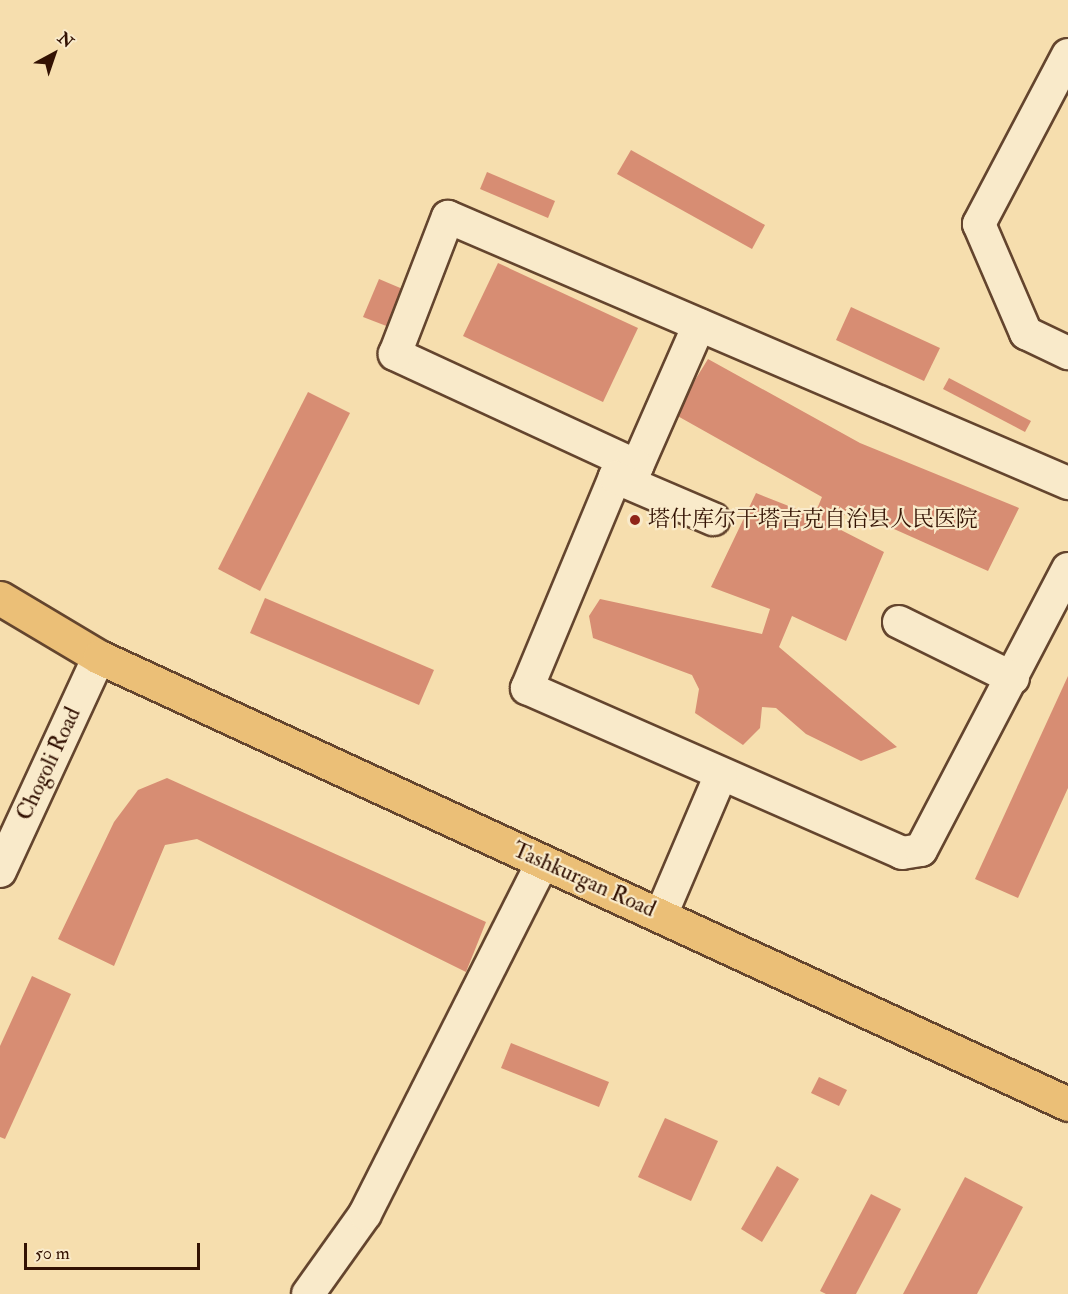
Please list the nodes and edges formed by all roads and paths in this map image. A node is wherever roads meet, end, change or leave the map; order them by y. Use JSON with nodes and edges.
{"nodes":[{"id":1,"x":1068,"y":55,"type":"edge"},
{"id":2,"x":699,"y":325,"type":"junction"},
{"id":3,"x":1068,"y":353,"type":"edge"},
{"id":4,"x":626,"y":472,"type":"junction"},
{"id":5,"x":1068,"y":483,"type":"edge"},
{"id":6,"x":713,"y":519,"type":"dead end"},
{"id":7,"x":1068,"y":569,"type":"edge"},
{"id":8,"x":0,"y":598,"type":"edge"},
{"id":9,"x":899,"y":622,"type":"dead end"},
{"id":10,"x":99,"y":657,"type":"junction"},
{"id":11,"x":1013,"y":678,"type":"junction"},
{"id":12,"x":722,"y":774,"type":"junction"},
{"id":13,"x":543,"y":862,"type":"junction"},
{"id":14,"x":0,"y":871,"type":"edge"},
{"id":15,"x":661,"y":915,"type":"junction"},
{"id":16,"x":1068,"y":1104,"type":"edge"},
{"id":17,"x":308,"y":1294,"type":"edge"}],
"edges":[{"from":1,"to":3,"type":"street"},
{"from":2,"to":4,"type":"street"},
{"from":2,"to":4,"type":"street"},
{"from":2,"to":5,"type":"street"},
{"from":4,"to":6,"type":"street"},
{"from":4,"to":12,"type":"street"},
{"from":7,"to":11,"type":"street"},
{"from":8,"to":10,"type":"main road","name":"Tashkurgan Road"},
{"from":9,"to":11,"type":"street"},
{"from":10,"to":13,"type":"main road","name":"Tashkurgan Road"},
{"from":10,"to":14,"type":"street","name":"Chogoli Road"},
{"from":11,"to":12,"type":"street"},
{"from":12,"to":15,"type":"street"},
{"from":13,"to":15,"type":"main road","name":"Tashkurgan Road"},
{"from":13,"to":17,"type":"street"},
{"from":15,"to":16,"type":"main road","name":"Tashkurgan Road"}]}
